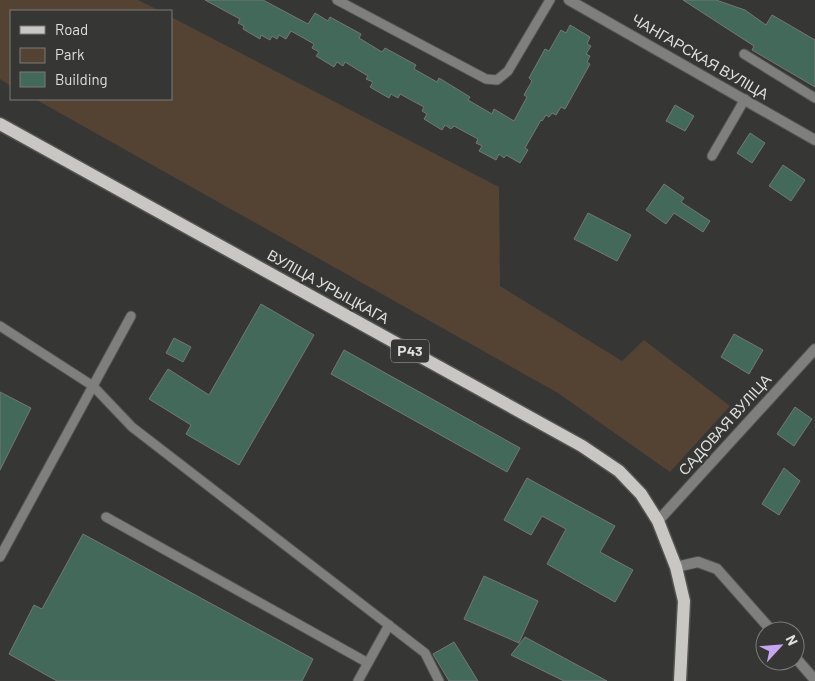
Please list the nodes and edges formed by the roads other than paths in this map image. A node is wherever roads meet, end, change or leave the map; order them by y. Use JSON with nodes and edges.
{"nodes":[{"id":1,"x":337,"y":0,"type":"edge"},
{"id":2,"x":550,"y":0,"type":"edge"},
{"id":3,"x":569,"y":0,"type":"edge"},
{"id":4,"x":587,"y":4,"type":"edge"},
{"id":5,"x":744,"y":54,"type":"dead end"},
{"id":6,"x":815,"y":98,"type":"edge"},
{"id":7,"x":744,"y":100,"type":"junction"},
{"id":8,"x":0,"y":124,"type":"edge"},
{"id":9,"x":815,"y":140,"type":"edge"},
{"id":10,"x":712,"y":156,"type":"dead end"},
{"id":11,"x":131,"y":316,"type":"dead end"},
{"id":12,"x":0,"y":326,"type":"edge"},
{"id":13,"x":815,"y":349,"type":"edge"},
{"id":14,"x":93,"y":386,"type":"junction"},
{"id":15,"x":106,"y":517,"type":"dead end"},
{"id":16,"x":658,"y":521,"type":"junction"},
{"id":17,"x":0,"y":557,"type":"edge"},
{"id":18,"x":676,"y":567,"type":"junction"},
{"id":19,"x":763,"y":621,"type":"edge"},
{"id":20,"x":388,"y":625,"type":"junction"},
{"id":21,"x":368,"y":663,"type":"junction"},
{"id":22,"x":805,"y":668,"type":"edge"},
{"id":23,"x":815,"y":680,"type":"edge"},
{"id":24,"x":358,"y":681,"type":"edge"},
{"id":25,"x":439,"y":681,"type":"edge"},
{"id":26,"x":680,"y":681,"type":"edge"}],
"edges":[{"from":1,"to":2,"type":"lane"},
{"from":3,"to":4,"type":"street","name":"ЧАНГАРСКАЯ ВУЛІЦА"},
{"from":4,"to":7,"type":"street","name":"ЧАНГАРСКАЯ ВУЛІЦА"},
{"from":5,"to":6,"type":"lane"},
{"from":7,"to":9,"type":"street","name":"ЧАНГАРСКАЯ ВУЛІЦА"},
{"from":7,"to":10,"type":"lane"},
{"from":8,"to":16,"type":"main road","name":"ВУЛІЦА УРЫЦКАГА","number":"Р43"},
{"from":11,"to":14,"type":"lane"},
{"from":12,"to":14,"type":"lane"},
{"from":13,"to":16,"type":"street","name":"САДОВАЯ ВУЛІЦА"},
{"from":14,"to":17,"type":"lane"},
{"from":14,"to":20,"type":"lane"},
{"from":15,"to":21,"type":"lane"},
{"from":16,"to":18,"type":"main road","name":"ВУЛІЦА УРЫЦКАГА","number":"Р43"},
{"from":18,"to":19,"type":"street"},
{"from":18,"to":26,"type":"main road","name":"ВУЛІЦА УРЫЦКАГА","number":"Р43"},
{"from":20,"to":21,"type":"lane"},
{"from":20,"to":25,"type":"lane"},
{"from":21,"to":24,"type":"lane"},
{"from":22,"to":23,"type":"street"}]}
